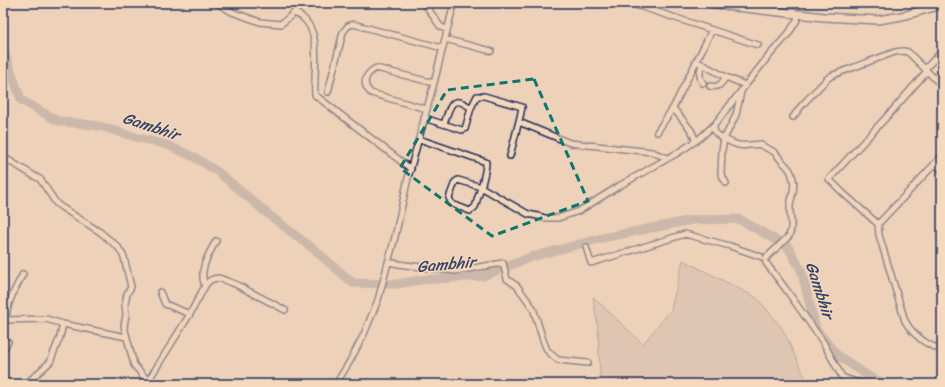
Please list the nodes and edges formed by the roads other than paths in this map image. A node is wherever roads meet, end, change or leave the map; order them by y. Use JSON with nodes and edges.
{"nodes":[{"id":1,"x":217,"y":3,"type":"edge"},
{"id":2,"x":301,"y":3,"type":"edge"},
{"id":3,"x":424,"y":3,"type":"edge"},
{"id":4,"x":454,"y":3,"type":"edge"},
{"id":5,"x":630,"y":3,"type":"edge"},
{"id":6,"x":710,"y":3,"type":"edge"},
{"id":7,"x":942,"y":6,"type":"edge"},
{"id":8,"x":294,"y":13,"type":"junction"},
{"id":9,"x":798,"y":14,"type":"junction"},
{"id":10,"x":447,"y":30,"type":"junction"},
{"id":11,"x":712,"y":30,"type":"junction"},
{"id":12,"x":445,"y":40,"type":"junction"},
{"id":13,"x":758,"y":45,"type":"dead end"},
{"id":14,"x":442,"y":48,"type":"junction"},
{"id":15,"x":491,"y":51,"type":"dead end"},
{"id":16,"x":942,"y":51,"type":"edge"},
{"id":17,"x":696,"y":61,"type":"junction"},
{"id":18,"x":702,"y":64,"type":"junction"},
{"id":19,"x":926,"y":70,"type":"junction"},
{"id":20,"x":726,"y":77,"type":"junction"},
{"id":21,"x":703,"y":82,"type":"dead end"},
{"id":22,"x":434,"y":83,"type":"junction"},
{"id":23,"x":710,"y":86,"type":"dead end"},
{"id":24,"x":942,"y":86,"type":"edge"},
{"id":25,"x":743,"y":87,"type":"junction"},
{"id":26,"x":328,"y":92,"type":"dead end"},
{"id":27,"x":471,"y":108,"type":"junction"},
{"id":28,"x":672,"y":108,"type":"junction"},
{"id":29,"x":426,"y":109,"type":"junction"},
{"id":30,"x":793,"y":117,"type":"dead end"},
{"id":31,"x":424,"y":118,"type":"junction"},
{"id":32,"x":519,"y":122,"type":"junction"},
{"id":33,"x":444,"y":124,"type":"junction"},
{"id":34,"x":715,"y":124,"type":"junction"},
{"id":35,"x":657,"y":132,"type":"dead end"},
{"id":36,"x":419,"y":139,"type":"junction"},
{"id":37,"x":724,"y":139,"type":"junction"},
{"id":38,"x":696,"y":141,"type":"junction"},
{"id":39,"x":510,"y":156,"type":"dead end"},
{"id":40,"x":942,"y":156,"type":"edge"},
{"id":41,"x":3,"y":157,"type":"edge"},
{"id":42,"x":667,"y":158,"type":"junction"},
{"id":43,"x":934,"y":164,"type":"junction"},
{"id":44,"x":411,"y":169,"type":"junction"},
{"id":45,"x":942,"y":170,"type":"edge"},
{"id":46,"x":726,"y":183,"type":"dead end"},
{"id":47,"x":481,"y":187,"type":"junction"},
{"id":48,"x":878,"y":224,"type":"junction"},
{"id":49,"x":216,"y":241,"type":"dead end"},
{"id":50,"x":586,"y":247,"type":"dead end"},
{"id":51,"x":765,"y":259,"type":"dead end"},
{"id":52,"x":388,"y":262,"type":"junction"},
{"id":53,"x":23,"y":274,"type":"dead end"},
{"id":54,"x":205,"y":286,"type":"junction"},
{"id":55,"x":160,"y":292,"type":"dead end"},
{"id":56,"x":284,"y":310,"type":"dead end"},
{"id":57,"x":190,"y":314,"type":"junction"},
{"id":58,"x":4,"y":320,"type":"edge"},
{"id":59,"x":63,"y":324,"type":"junction"},
{"id":60,"x":126,"y":337,"type":"junction"},
{"id":61,"x":8,"y":342,"type":"dead end"},
{"id":62,"x":3,"y":350,"type":"edge"},
{"id":63,"x":942,"y":350,"type":"edge"},
{"id":64,"x":588,"y":363,"type":"dead end"},
{"id":65,"x":147,"y":383,"type":"edge"},
{"id":66,"x":26,"y":384,"type":"edge"},
{"id":67,"x":336,"y":384,"type":"edge"},
{"id":68,"x":867,"y":384,"type":"edge"}],
"edges":[{"from":1,"to":8,"type":"street"},
{"from":2,"to":8,"type":"street"},
{"from":3,"to":10,"type":"street"},
{"from":4,"to":10,"type":"street"},
{"from":5,"to":11,"type":"street"},
{"from":6,"to":9,"type":"main road"},
{"from":7,"to":9,"type":"main road"},
{"from":8,"to":44,"type":"street"},
{"from":9,"to":25,"type":"street"},
{"from":10,"to":12,"type":"street"},
{"from":11,"to":13,"type":"street"},
{"from":11,"to":17,"type":"street"},
{"from":12,"to":14,"type":"street"},
{"from":12,"to":15,"type":"street"},
{"from":14,"to":22,"type":"street"},
{"from":14,"to":26,"type":"street"},
{"from":16,"to":19,"type":"street"},
{"from":17,"to":18,"type":"street"},
{"from":17,"to":28,"type":"street"},
{"from":18,"to":20,"type":"street"},
{"from":18,"to":21,"type":"street"},
{"from":19,"to":24,"type":"street"},
{"from":19,"to":30,"type":"street"},
{"from":19,"to":48,"type":"street"},
{"from":20,"to":23,"type":"street"},
{"from":20,"to":25,"type":"street"},
{"from":22,"to":29,"type":"street"},
{"from":22,"to":29,"type":"street"},
{"from":25,"to":34,"type":"street"},
{"from":25,"to":37,"type":"street"},
{"from":27,"to":32,"type":"street"},
{"from":27,"to":33,"type":"street"},
{"from":27,"to":33,"type":"street"},
{"from":28,"to":35,"type":"street"},
{"from":28,"to":38,"type":"street"},
{"from":29,"to":31,"type":"street"},
{"from":31,"to":33,"type":"street"},
{"from":31,"to":36,"type":"street"},
{"from":32,"to":39,"type":"street"},
{"from":32,"to":42,"type":"street"},
{"from":34,"to":37,"type":"street"},
{"from":34,"to":38,"type":"street"},
{"from":36,"to":44,"type":"street"},
{"from":36,"to":47,"type":"street"},
{"from":37,"to":46,"type":"street"},
{"from":37,"to":51,"type":"street","bridge":true},
{"from":38,"to":42,"type":"street"},
{"from":40,"to":43,"type":"street"},
{"from":41,"to":60,"type":"street"},
{"from":42,"to":47,"type":"street"},
{"from":43,"to":45,"type":"street"},
{"from":43,"to":48,"type":"street"},
{"from":44,"to":52,"type":"street"},
{"from":47,"to":47,"type":"street"},
{"from":48,"to":63,"type":"street"},
{"from":49,"to":54,"type":"street"},
{"from":50,"to":68,"type":"street"},
{"from":52,"to":64,"type":"street"},
{"from":52,"to":67,"type":"street"},
{"from":53,"to":58,"type":"street"},
{"from":54,"to":56,"type":"street"},
{"from":54,"to":57,"type":"street"},
{"from":55,"to":57,"type":"street"},
{"from":57,"to":65,"type":"street"},
{"from":58,"to":59,"type":"street"},
{"from":59,"to":60,"type":"street"},
{"from":59,"to":66,"type":"street"},
{"from":60,"to":65,"type":"street"},
{"from":61,"to":62,"type":"street"}]}
